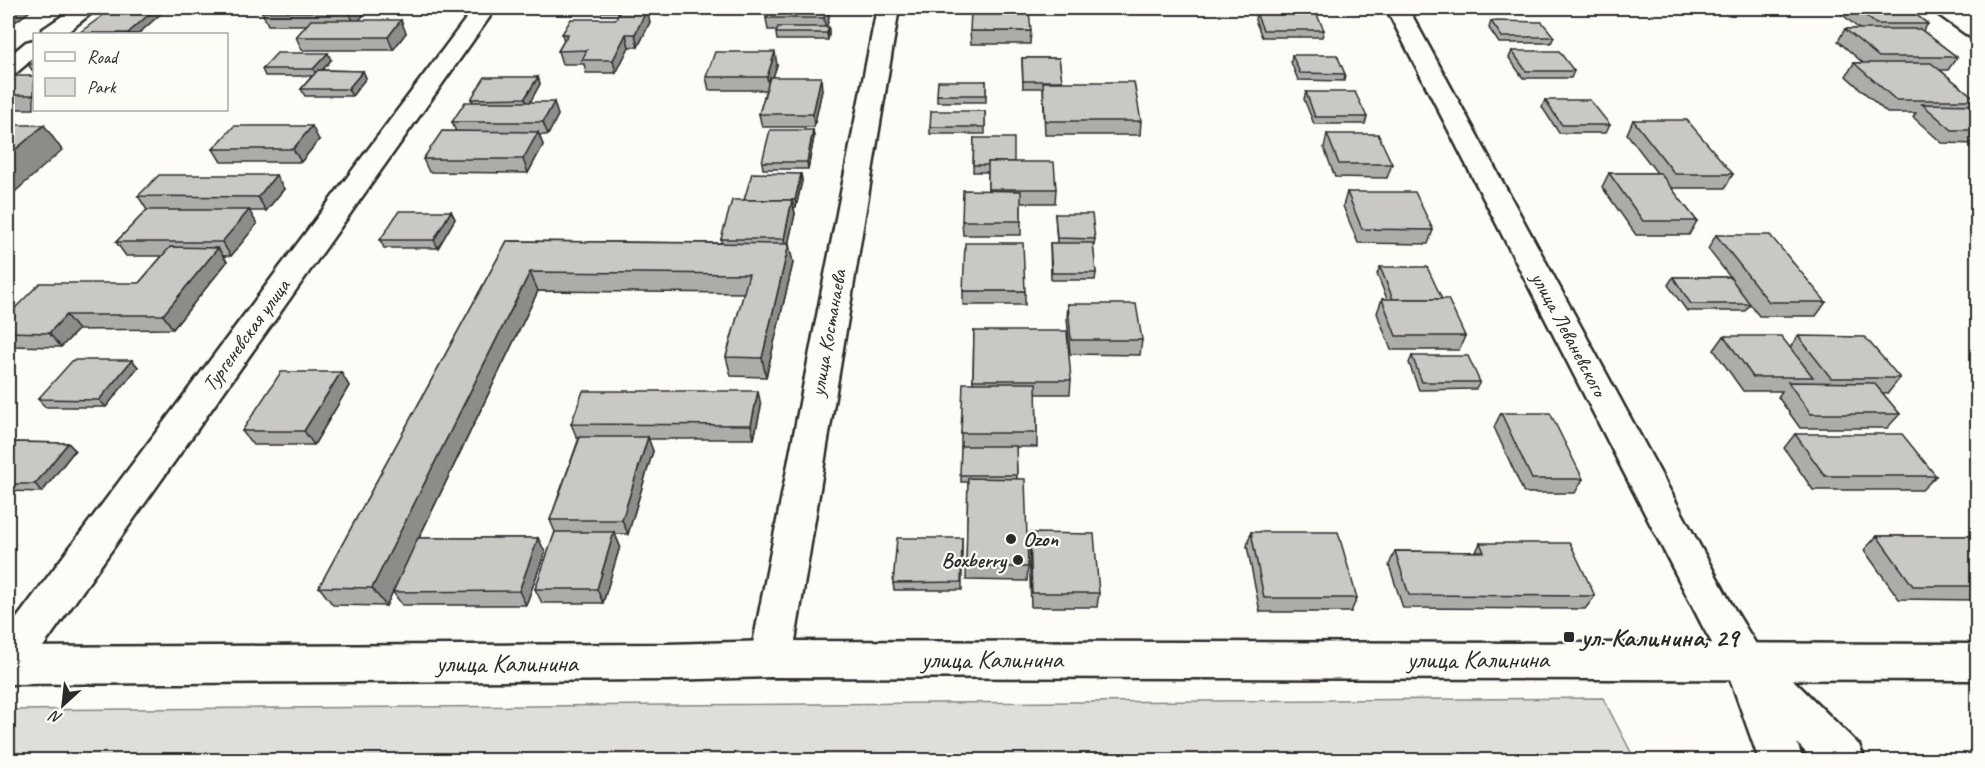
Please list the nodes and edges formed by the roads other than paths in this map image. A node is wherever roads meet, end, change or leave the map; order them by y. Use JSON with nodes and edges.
{"nodes":[{"id":1,"x":87,"y":8,"type":"edge"},
{"id":2,"x":485,"y":8,"type":"edge"},
{"id":3,"x":888,"y":8,"type":"edge"},
{"id":4,"x":1397,"y":8,"type":"edge"},
{"id":5,"x":1944,"y":8,"type":"edge"},
{"id":6,"x":1977,"y":32,"type":"edge"},
{"id":7,"x":52,"y":33,"type":"edge"},
{"id":8,"x":33,"y":48,"type":"edge"},
{"id":9,"x":8,"y":68,"type":"edge"},
{"id":10,"x":771,"y":659,"type":"junction"},
{"id":11,"x":1744,"y":659,"type":"junction"},
{"id":12,"x":1977,"y":662,"type":"edge"},
{"id":13,"x":8,"y":664,"type":"edge"},
{"id":14,"x":1781,"y":760,"type":"edge"},
{"id":15,"x":1843,"y":760,"type":"edge"}],
"edges":[{"from":1,"to":7,"type":"street"},
{"from":2,"to":13,"type":"street","name":"Тургеневская улица"},
{"from":3,"to":10,"type":"street","name":"улица Костанаева"},
{"from":4,"to":11,"type":"street","name":"улица Леваневского"},
{"from":5,"to":6,"type":"street"},
{"from":8,"to":9,"type":"street"},
{"from":10,"to":11,"type":"street","name":"улица Калинина"},
{"from":10,"to":13,"type":"street","name":"улица Калинина"},
{"from":11,"to":12,"type":"street","name":"улица Калинина"},
{"from":11,"to":14,"type":"street","name":"улица Леваневского"},
{"from":11,"to":15,"type":"street","name":"улица Леваневского"}]}
